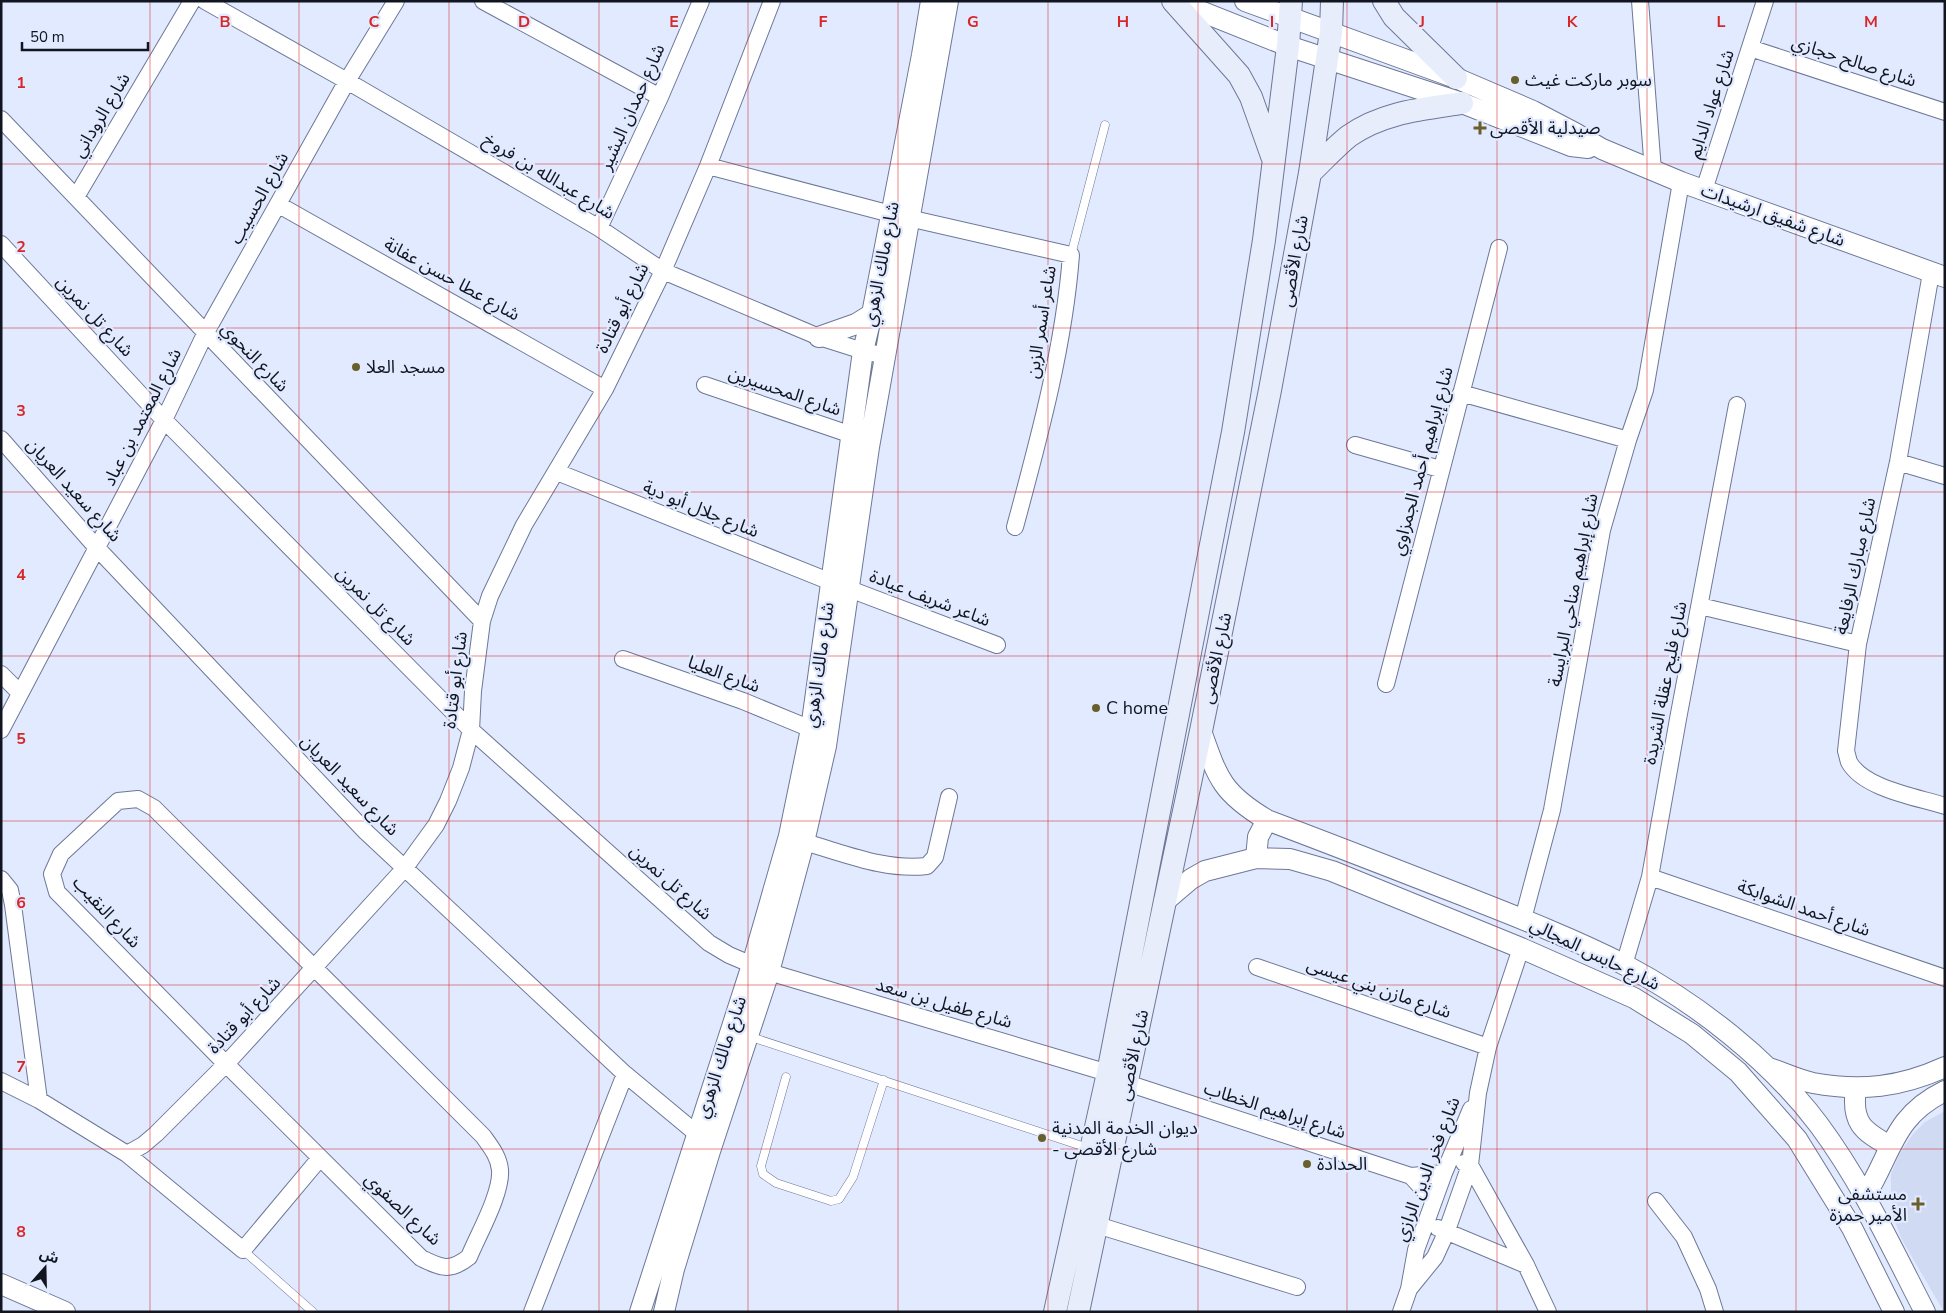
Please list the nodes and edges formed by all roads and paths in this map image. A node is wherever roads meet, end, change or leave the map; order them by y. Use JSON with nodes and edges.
{"nodes":[{"id":1,"x":192,"y":1,"type":"edge"},
{"id":2,"x":205,"y":1,"type":"edge"},
{"id":3,"x":396,"y":1,"type":"edge"},
{"id":4,"x":483,"y":1,"type":"edge"},
{"id":5,"x":701,"y":1,"type":"edge"},
{"id":6,"x":772,"y":1,"type":"edge"},
{"id":7,"x":930,"y":1,"type":"edge"},
{"id":8,"x":948,"y":1,"type":"edge"},
{"id":9,"x":1174,"y":1,"type":"edge"},
{"id":10,"x":1245,"y":1,"type":"edge"},
{"id":11,"x":1332,"y":1,"type":"edge"},
{"id":12,"x":1384,"y":1,"type":"edge"},
{"id":13,"x":1640,"y":1,"type":"edge"},
{"id":14,"x":1765,"y":1,"type":"edge"},
{"id":15,"x":1291,"y":10,"type":"edge"},
{"id":16,"x":1331,"y":32,"type":"junction"},
{"id":17,"x":1288,"y":46,"type":"junction"},
{"id":18,"x":1750,"y":48,"type":"junction"},
{"id":19,"x":1327,"y":59,"type":"junction"},
{"id":20,"x":1456,"y":78,"type":"junction"},
{"id":21,"x":347,"y":81,"type":"junction"},
{"id":22,"x":660,"y":97,"type":"junction"},
{"id":23,"x":1462,"y":104,"type":"junction"},
{"id":24,"x":1945,"y":112,"type":"edge"},
{"id":25,"x":1,"y":119,"type":"edge"},
{"id":26,"x":1105,"y":125,"type":"dead end"},
{"id":27,"x":1602,"y":149,"type":"junction"},
{"id":28,"x":1274,"y":161,"type":"junction"},
{"id":29,"x":708,"y":166,"type":"junction"},
{"id":30,"x":1653,"y":171,"type":"junction"},
{"id":31,"x":1310,"y":173,"type":"junction"},
{"id":32,"x":1681,"y":182,"type":"junction"},
{"id":33,"x":1704,"y":190,"type":"junction"},
{"id":34,"x":76,"y":197,"type":"junction"},
{"id":35,"x":279,"y":204,"type":"junction"},
{"id":36,"x":901,"y":216,"type":"junction"},
{"id":37,"x":598,"y":228,"type":"junction"},
{"id":38,"x":1,"y":244,"type":"edge"},
{"id":39,"x":1498,"y":248,"type":"dead end"},
{"id":40,"x":1071,"y":255,"type":"junction"},
{"id":41,"x":663,"y":271,"type":"junction"},
{"id":42,"x":1938,"y":275,"type":"edge"},
{"id":43,"x":872,"y":314,"type":"junction"},
{"id":44,"x":206,"y":334,"type":"junction"},
{"id":45,"x":819,"y":337,"type":"junction"},
{"id":46,"x":863,"y":351,"type":"junction"},
{"id":47,"x":886,"y":356,"type":"junction"},
{"id":48,"x":705,"y":385,"type":"dead end"},
{"id":49,"x":605,"y":389,"type":"junction"},
{"id":50,"x":1461,"y":393,"type":"junction"},
{"id":51,"x":1737,"y":406,"type":"dead end"},
{"id":52,"x":164,"y":420,"type":"junction"},
{"id":53,"x":852,"y":435,"type":"junction"},
{"id":54,"x":1,"y":439,"type":"edge"},
{"id":55,"x":1628,"y":440,"type":"junction"},
{"id":56,"x":1355,"y":445,"type":"dead end"},
{"id":57,"x":1898,"y":462,"type":"junction"},
{"id":58,"x":1440,"y":469,"type":"junction"},
{"id":59,"x":557,"y":472,"type":"junction"},
{"id":60,"x":1945,"y":476,"type":"edge"},
{"id":61,"x":1016,"y":527,"type":"dead end"},
{"id":62,"x":97,"y":548,"type":"junction"},
{"id":63,"x":840,"y":585,"type":"junction"},
{"id":64,"x":1700,"y":606,"type":"junction"},
{"id":65,"x":482,"y":621,"type":"junction"},
{"id":66,"x":1858,"y":644,"type":"junction"},
{"id":67,"x":997,"y":645,"type":"dead end"},
{"id":68,"x":623,"y":659,"type":"dead end"},
{"id":69,"x":1,"y":674,"type":"edge"},
{"id":70,"x":1386,"y":684,"type":"dead end"},
{"id":71,"x":20,"y":693,"type":"junction"},
{"id":72,"x":811,"y":729,"type":"junction"},
{"id":73,"x":1,"y":730,"type":"edge"},
{"id":74,"x":470,"y":730,"type":"junction"},
{"id":75,"x":1201,"y":731,"type":"junction"},
{"id":76,"x":949,"y":797,"type":"dead end"},
{"id":77,"x":1945,"y":806,"type":"edge"},
{"id":78,"x":1267,"y":820,"type":"junction"},
{"id":79,"x":804,"y":842,"type":"junction"},
{"id":80,"x":1256,"y":858,"type":"junction"},
{"id":81,"x":404,"y":869,"type":"junction"},
{"id":82,"x":1650,"y":877,"type":"junction"},
{"id":83,"x":1,"y":879,"type":"edge"},
{"id":84,"x":1164,"y":902,"type":"junction"},
{"id":85,"x":1523,"y":919,"type":"junction"},
{"id":86,"x":1521,"y":948,"type":"junction"},
{"id":87,"x":1624,"y":965,"type":"junction"},
{"id":88,"x":1256,"y":967,"type":"dead end"},
{"id":89,"x":314,"y":968,"type":"junction"},
{"id":90,"x":760,"y":969,"type":"junction"},
{"id":91,"x":1945,"y":978,"type":"edge"},
{"id":92,"x":748,"y":1036,"type":"junction"},
{"id":93,"x":1488,"y":1047,"type":"junction"},
{"id":94,"x":226,"y":1064,"type":"junction"},
{"id":95,"x":1768,"y":1067,"type":"junction"},
{"id":96,"x":1945,"y":1067,"type":"edge"},
{"id":97,"x":625,"y":1074,"type":"junction"},
{"id":98,"x":786,"y":1077,"type":"dead end"},
{"id":99,"x":1117,"y":1078,"type":"junction"},
{"id":100,"x":884,"y":1080,"type":"junction"},
{"id":101,"x":1,"y":1081,"type":"edge"},
{"id":102,"x":1856,"y":1088,"type":"junction"},
{"id":103,"x":1945,"y":1091,"type":"edge"},
{"id":104,"x":1478,"y":1093,"type":"junction"},
{"id":105,"x":39,"y":1100,"type":"junction"},
{"id":106,"x":696,"y":1133,"type":"junction"},
{"id":107,"x":1890,"y":1146,"type":"junction"},
{"id":108,"x":1090,"y":1149,"type":"junction"},
{"id":109,"x":127,"y":1154,"type":"junction"},
{"id":110,"x":1450,"y":1157,"type":"junction"},
{"id":111,"x":320,"y":1158,"type":"junction"},
{"id":112,"x":1470,"y":1165,"type":"junction"},
{"id":113,"x":1444,"y":1172,"type":"junction"},
{"id":114,"x":1411,"y":1176,"type":"junction"},
{"id":115,"x":1865,"y":1196,"type":"junction"},
{"id":116,"x":1434,"y":1201,"type":"junction"},
{"id":117,"x":1656,"y":1201,"type":"dead end"},
{"id":118,"x":1426,"y":1223,"type":"junction"},
{"id":119,"x":1097,"y":1225,"type":"junction"},
{"id":120,"x":1446,"y":1233,"type":"junction"},
{"id":121,"x":243,"y":1250,"type":"junction"},
{"id":122,"x":1526,"y":1265,"type":"junction"},
{"id":123,"x":1,"y":1284,"type":"edge"},
{"id":124,"x":1297,"y":1287,"type":"dead end"},
{"id":125,"x":1409,"y":1289,"type":"junction"},
{"id":126,"x":642,"y":1305,"type":"edge"},
{"id":127,"x":664,"y":1311,"type":"edge"},
{"id":128,"x":65,"y":1312,"type":"edge"},
{"id":129,"x":313,"y":1312,"type":"edge"},
{"id":130,"x":532,"y":1312,"type":"edge"},
{"id":131,"x":628,"y":1312,"type":"edge"},
{"id":132,"x":1055,"y":1312,"type":"edge"},
{"id":133,"x":1078,"y":1312,"type":"edge"},
{"id":134,"x":1402,"y":1312,"type":"edge"},
{"id":135,"x":1548,"y":1312,"type":"edge"},
{"id":136,"x":1715,"y":1312,"type":"edge"},
{"id":137,"x":1894,"y":1312,"type":"edge"},
{"id":138,"x":1925,"y":1312,"type":"edge"}],
"edges":[{"from":1,"to":34,"type":"street","name":"شارع الروداني"},
{"from":2,"to":21,"type":"street","name":"شارع عبدالله بن فروخ"},
{"from":3,"to":21,"type":"street"},
{"from":4,"to":22,"type":"street"},
{"from":5,"to":22,"type":"street","name":"شارع حمدان البشير"},
{"from":6,"to":29,"type":"street","name":"شارع أبو قتادة"},
{"from":7,"to":36,"type":"street","name":"شارع مالك الزهري"},
{"from":8,"to":36,"type":"street","name":"شارع مالك الزهري"},
{"from":9,"to":17,"type":"street","name":"شارع شفيق ارشيدات"},
{"from":9,"to":28,"type":"main road"},
{"from":10,"to":15,"type":"street","name":"شارع شفيق ارشيدات"},
{"from":11,"to":16,"type":"main road","name":"شارع الأقصى"},
{"from":12,"to":20,"type":"main road"},
{"from":13,"to":30,"type":"street"},
{"from":14,"to":18,"type":"street","name":"شارع عواد الدايم"},
{"from":15,"to":16,"type":"street","name":"شارع شفيق ارشيدات"},
{"from":15,"to":17,"type":"main road","name":"شارع الأقصى"},
{"from":16,"to":19,"type":"main road","name":"شارع الأقصى"},
{"from":16,"to":20,"type":"street","name":"شارع شفيق ارشيدات"},
{"from":17,"to":19,"type":"street","name":"شارع شفيق ارشيدات"},
{"from":17,"to":28,"type":"main road","name":"شارع الأقصى"},
{"from":18,"to":24,"type":"street","name":"شارع صالح حجازي"},
{"from":18,"to":33,"type":"street","name":"شارع عواد الدايم"},
{"from":19,"to":23,"type":"street","name":"شارع شفيق ارشيدات"},
{"from":19,"to":31,"type":"main road","name":"شارع الأقصى"},
{"from":20,"to":27,"type":"street","name":"شارع شفيق ارشيدات"},
{"from":21,"to":35,"type":"street","name":"شارع الحسيب"},
{"from":21,"to":37,"type":"street","name":"شارع عبدالله بن فروخ"},
{"from":22,"to":37,"type":"street","name":"شارع حمدان البشير"},
{"from":23,"to":27,"type":"street","name":"شارع شفيق ارشيدات"},
{"from":23,"to":31,"type":"main road"},
{"from":25,"to":34,"type":"street","name":"شارع النحوي"},
{"from":26,"to":40,"type":"lane"},
{"from":27,"to":30,"type":"street","name":"شارع شفيق ارشيدات"},
{"from":28,"to":99,"type":"main road","name":"شارع الأقصى"},
{"from":29,"to":36,"type":"street","name":"شاعر أسمر الزبن"},
{"from":29,"to":41,"type":"street","name":"شارع أبو قتادة"},
{"from":30,"to":32,"type":"street","name":"شارع شفيق ارشيدات"},
{"from":31,"to":75,"type":"main road","name":"شارع الأقصى"},
{"from":32,"to":33,"type":"street","name":"شارع شفيق ارشيدات"},
{"from":32,"to":55,"type":"street","name":"شارع إبراهيم مناحي البرايسة"},
{"from":33,"to":42,"type":"street","name":"شارع شفيق ارشيدات"},
{"from":34,"to":44,"type":"street","name":"شارع النحوي"},
{"from":35,"to":44,"type":"street","name":"شارع الحسيب"},
{"from":35,"to":49,"type":"street","name":"شارع عطا حسن عفانة"},
{"from":36,"to":40,"type":"street","name":"شاعر أسمر الزبن"},
{"from":36,"to":43,"type":"street","name":"شارع مالك الزهري"},
{"from":36,"to":47,"type":"street","name":"شارع مالك الزهري"},
{"from":37,"to":41,"type":"street","name":"شارع عبدالله بن فروخ"},
{"from":38,"to":52,"type":"street","name":"شارع تل نمرين"},
{"from":39,"to":50,"type":"street","name":"شارع إبراهيم أحمد الجمزاوي"},
{"from":40,"to":61,"type":"street","name":"شاعر أسمر الزبن"},
{"from":41,"to":45,"type":"street","name":"شارع عبدالله بن فروخ"},
{"from":41,"to":49,"type":"street","name":"شارع أبو قتادة"},
{"from":42,"to":57,"type":"street","name":"شارع مبارك الرفايعة"},
{"from":43,"to":45,"type":"street"},
{"from":43,"to":46,"type":"street","name":"شارع مالك الزهري"},
{"from":44,"to":52,"type":"street","name":"شارع المعتمد بن عباد"},
{"from":44,"to":65,"type":"street","name":"شارع النحوي"},
{"from":45,"to":46,"type":"street","name":"شارع عبدالله بن فروخ"},
{"from":46,"to":47,"type":"street","name":"شارع عبدالله بن فروخ"},
{"from":46,"to":53,"type":"street","name":"شارع مالك الزهري"},
{"from":47,"to":63,"type":"street","name":"شارع مالك الزهري"},
{"from":48,"to":53,"type":"street","name":"شارع المحسيرين"},
{"from":49,"to":59,"type":"street","name":"شارع أبو قتادة"},
{"from":50,"to":55,"type":"street"},
{"from":50,"to":58,"type":"street","name":"شارع إبراهيم أحمد الجمزاوي"},
{"from":51,"to":64,"type":"street","name":"شارع فليح عقلة الشريدة"},
{"from":52,"to":62,"type":"street","name":"شارع المعتمد بن عباد"},
{"from":52,"to":74,"type":"street","name":"شارع تل نمرين"},
{"from":53,"to":63,"type":"street","name":"شارع مالك الزهري"},
{"from":54,"to":62,"type":"street","name":"شارع سعيد العريان"},
{"from":55,"to":85,"type":"street","name":"شارع إبراهيم مناحي البرايسة"},
{"from":56,"to":58,"type":"street"},
{"from":57,"to":60,"type":"street"},
{"from":57,"to":66,"type":"street","name":"شارع مبارك الرفايعة"},
{"from":58,"to":70,"type":"street","name":"شارع إبراهيم أحمد الجمزاوي"},
{"from":59,"to":63,"type":"street","name":"شارع جلال أبو دية"},
{"from":59,"to":65,"type":"street","name":"شارع أبو قتادة"},
{"from":62,"to":71,"type":"street","name":"شارع المعتمد بن عباد"},
{"from":62,"to":81,"type":"street","name":"شارع سعيد العريان"},
{"from":63,"to":67,"type":"street","name":"شاعر شريف عيادة"},
{"from":63,"to":72,"type":"street","name":"شارع مالك الزهري"},
{"from":63,"to":79,"type":"street","name":"شارع مالك الزهري"},
{"from":64,"to":66,"type":"street"},
{"from":64,"to":82,"type":"street","name":"شارع فليح عقلة الشريدة"},
{"from":65,"to":74,"type":"street","name":"شارع أبو قتادة"},
{"from":66,"to":77,"type":"street","name":"شارع مبارك الرفايعة"},
{"from":68,"to":72,"type":"street","name":"شارع العليا"},
{"from":69,"to":71,"type":"street"},
{"from":71,"to":73,"type":"street","name":"شارع المعتمد بن عباد"},
{"from":72,"to":90,"type":"street","name":"شارع مالك الزهري"},
{"from":74,"to":81,"type":"street","name":"شارع أبو قتادة"},
{"from":74,"to":90,"type":"street","name":"شارع تل نمرين"},
{"from":75,"to":78,"type":"street","name":"شارع حابس المجالي"},
{"from":75,"to":84,"type":"main road","name":"شارع الأقصى"},
{"from":76,"to":79,"type":"street"},
{"from":78,"to":80,"type":"street"},
{"from":78,"to":85,"type":"street","name":"شارع حابس المجالي"},
{"from":79,"to":90,"type":"street","name":"شارع مالك الزهري"},
{"from":80,"to":84,"type":"street","name":"شارع حابس المجالي"},
{"from":80,"to":86,"type":"street","name":"شارع حابس المجالي"},
{"from":81,"to":89,"type":"street","name":"شارع أبو قتادة"},
{"from":81,"to":97,"type":"street","name":"شارع سعيد العريان"},
{"from":82,"to":87,"type":"street","name":"شارع فليح عقلة الشريدة"},
{"from":82,"to":91,"type":"street","name":"شارع أحمد الشوابكة"},
{"from":83,"to":105,"type":"street"},
{"from":84,"to":99,"type":"main road","name":"شارع الأقصى"},
{"from":85,"to":87,"type":"street","name":"شارع حابس المجالي"},
{"from":86,"to":93,"type":"street","name":"شارع فخر الدين الرازي"},
{"from":86,"to":137,"type":"street","name":"شارع حابس المجالي"},
{"from":87,"to":95,"type":"street","name":"شارع حابس المجالي"},
{"from":88,"to":93,"type":"street","name":"شارع مازن بني عيسى"},
{"from":89,"to":94,"type":"street","name":"شارع أبو قتادة"},
{"from":89,"to":94,"type":"street","name":"شارع النقيب"},
{"from":89,"to":111,"type":"street","name":"شارع الصفوي"},
{"from":90,"to":92,"type":"street","name":"شارع مالك الزهري"},
{"from":90,"to":99,"type":"street","name":"شارع طفيل بن سعد"},
{"from":90,"to":106,"type":"street","name":"شارع مالك الزهري"},
{"from":92,"to":100,"type":"lane"},
{"from":92,"to":127,"type":"street","name":"شارع مالك الزهري"},
{"from":93,"to":104,"type":"street","name":"شارع فخر الدين الرازي"},
{"from":94,"to":109,"type":"street","name":"شارع أبو قتادة"},
{"from":94,"to":111,"type":"street","name":"شارع الصفوي"},
{"from":95,"to":102,"type":"street"},
{"from":95,"to":115,"type":"street","name":"شارع حابس المجالي"},
{"from":96,"to":102,"type":"street"},
{"from":97,"to":106,"type":"street","name":"شارع سعيد العريان"},
{"from":97,"to":130,"type":"street"},
{"from":98,"to":100,"type":"lane"},
{"from":99,"to":108,"type":"main road","name":"شارع الأقصى"},
{"from":99,"to":114,"type":"street","name":"شارع إبراهيم الخطاب"},
{"from":99,"to":119,"type":"main road","name":"شارع الأقصى"},
{"from":100,"to":108,"type":"lane"},
{"from":101,"to":105,"type":"street"},
{"from":102,"to":107,"type":"street"},
{"from":103,"to":107,"type":"street"},
{"from":104,"to":110,"type":"street","name":"شارع فخر الدين الرازي"},
{"from":104,"to":112,"type":"street","name":"شارع فخر الدين الرازي"},
{"from":105,"to":109,"type":"street"},
{"from":106,"to":126,"type":"street","name":"شارع مالك الزهري"},
{"from":107,"to":115,"type":"street"},
{"from":108,"to":132,"type":"main road","name":"شارع الأقصى"},
{"from":109,"to":121,"type":"street"},
{"from":110,"to":112,"type":"street"},
{"from":110,"to":113,"type":"street","name":"شارع فخر الدين الرازي"},
{"from":111,"to":121,"type":"street"},
{"from":112,"to":120,"type":"street","name":"شارع فخر الدين الرازي"},
{"from":112,"to":122,"type":"street"},
{"from":113,"to":114,"type":"street","name":"شارع إبراهيم الخطاب"},
{"from":113,"to":116,"type":"street","name":"شارع فخر الدين الرازي"},
{"from":114,"to":116,"type":"street","name":"شارع إبراهيم الخطاب"},
{"from":115,"to":138,"type":"street","name":"شارع حابس المجالي"},
{"from":116,"to":118,"type":"street","name":"شارع فخر الدين الرازي"},
{"from":117,"to":136,"type":"street"},
{"from":118,"to":120,"type":"street"},
{"from":118,"to":125,"type":"street","name":"شارع فخر الدين الرازي"},
{"from":119,"to":124,"type":"street"},
{"from":119,"to":133,"type":"main road","name":"شارع الأقصى"},
{"from":120,"to":122,"type":"street"},
{"from":120,"to":125,"type":"street","name":"شارع فخر الدين الرازي"},
{"from":121,"to":129,"type":"lane"},
{"from":122,"to":135,"type":"street"},
{"from":123,"to":128,"type":"street"},
{"from":125,"to":134,"type":"street","name":"شارع فخر الدين الرازي"},
{"from":126,"to":131,"type":"street"}]}
